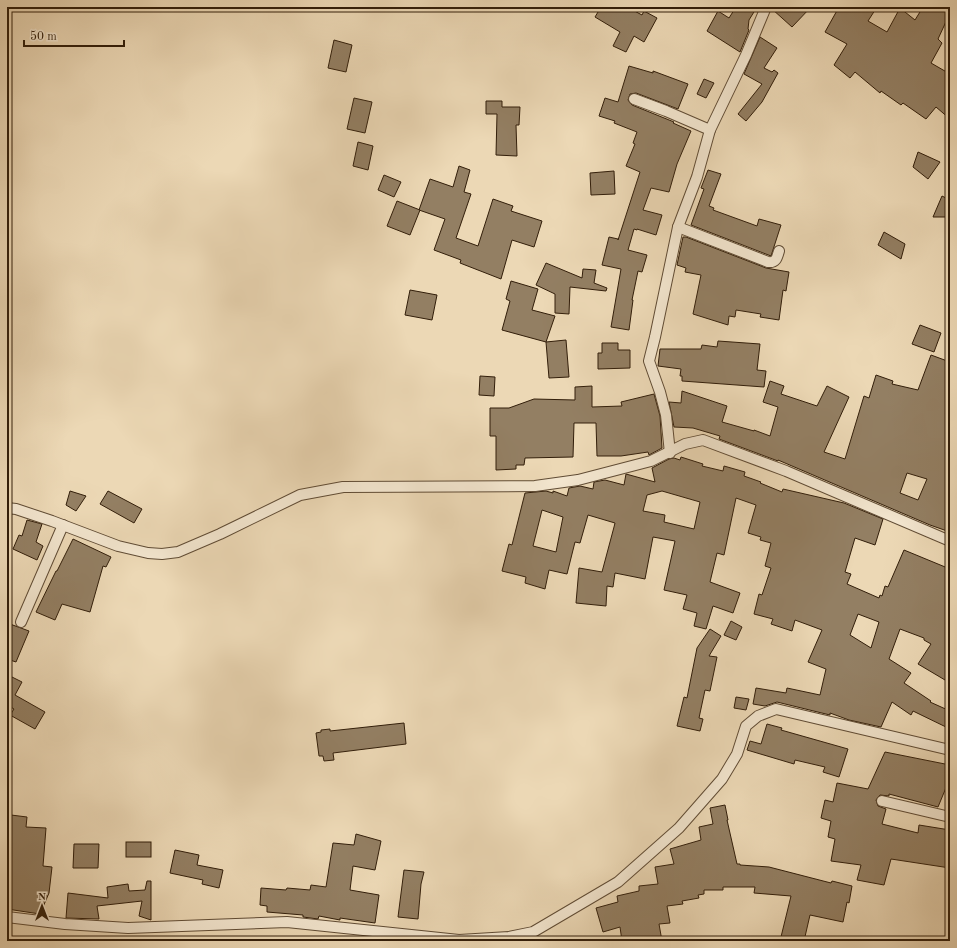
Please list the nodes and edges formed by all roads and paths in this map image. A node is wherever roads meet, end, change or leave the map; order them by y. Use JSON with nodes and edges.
{"nodes":[{"id":1,"x":766,"y":7,"type":"edge"},
{"id":2,"x":634,"y":99,"type":"dead end"},
{"id":3,"x":710,"y":130,"type":"junction"},
{"id":4,"x":678,"y":227,"type":"junction"},
{"id":5,"x":780,"y":251,"type":"dead end"},
{"id":6,"x":670,"y":452,"type":"junction"},
{"id":7,"x":7,"y":508,"type":"edge"},
{"id":8,"x":63,"y":525,"type":"junction"},
{"id":9,"x":950,"y":541,"type":"edge"},
{"id":10,"x":21,"y":622,"type":"dead end"},
{"id":11,"x":950,"y":750,"type":"edge"},
{"id":12,"x":882,"y":801,"type":"dead end"},
{"id":13,"x":950,"y":817,"type":"edge"},
{"id":14,"x":7,"y":917,"type":"edge"}],
"edges":[{"from":1,"to":3,"type":"street"},
{"from":2,"to":3,"type":"street"},
{"from":3,"to":4,"type":"street"},
{"from":4,"to":5,"type":"street"},
{"from":4,"to":6,"type":"street"},
{"from":6,"to":8,"type":"street"},
{"from":6,"to":9,"type":"street"},
{"from":7,"to":8,"type":"street"},
{"from":8,"to":10,"type":"street"},
{"from":11,"to":14,"type":"street"},
{"from":12,"to":13,"type":"street"}]}
